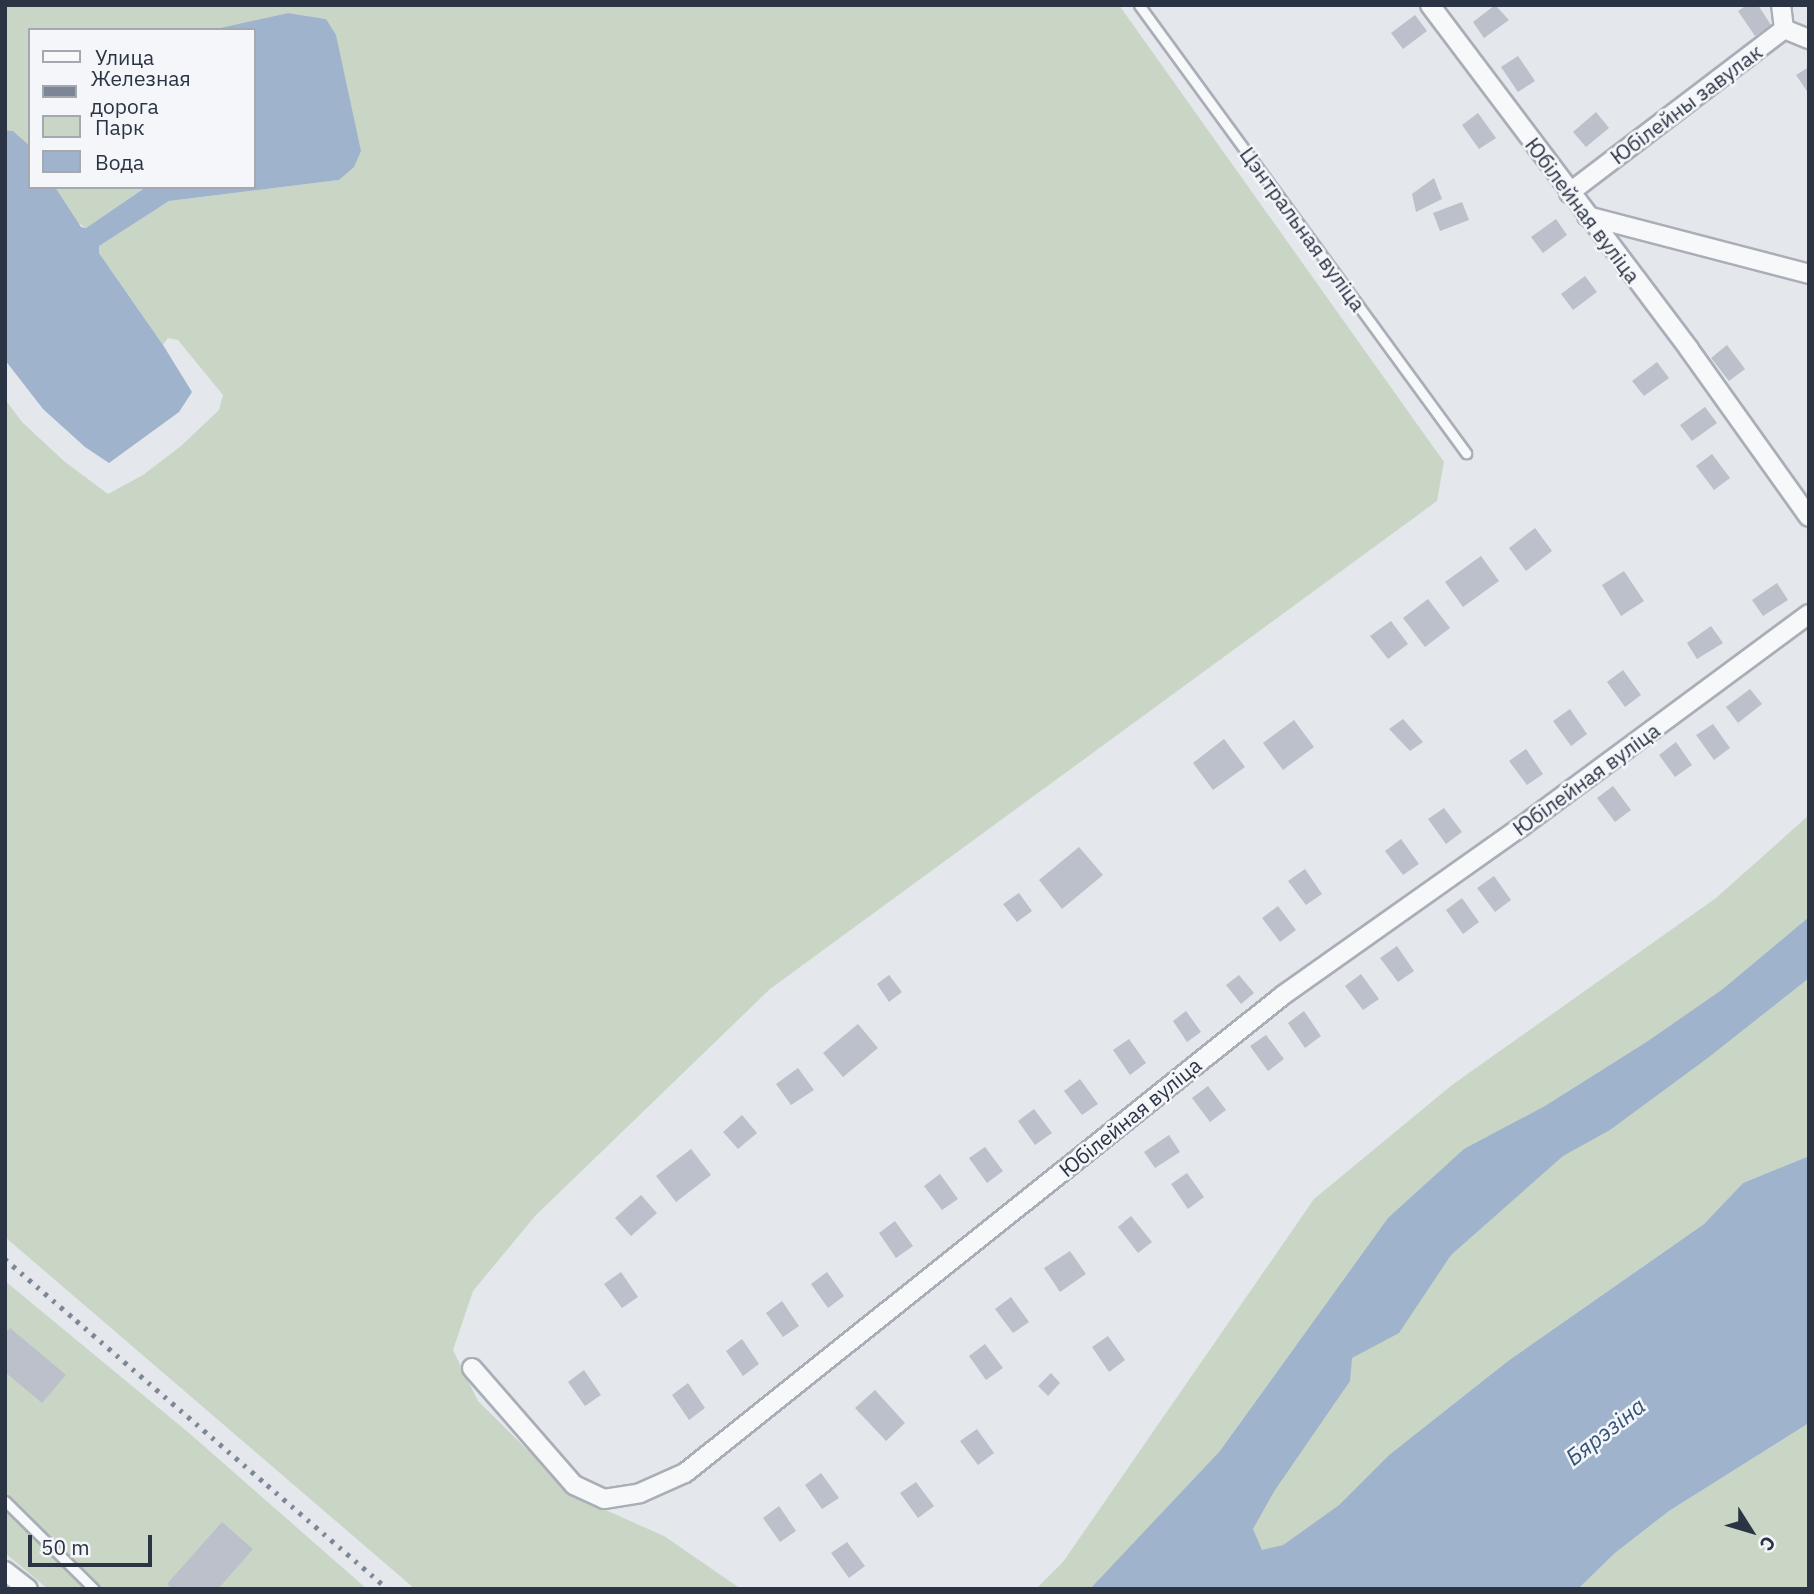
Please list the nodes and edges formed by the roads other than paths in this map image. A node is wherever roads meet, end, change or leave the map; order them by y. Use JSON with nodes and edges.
{"nodes":[{"id":1,"x":1139,"y":5,"type":"edge"},
{"id":2,"x":1430,"y":5,"type":"edge"},
{"id":3,"x":1781,"y":5,"type":"edge"},
{"id":4,"x":1784,"y":29,"type":"junction"},
{"id":5,"x":1809,"y":39,"type":"edge"},
{"id":6,"x":1569,"y":192,"type":"junction"},
{"id":7,"x":1587,"y":216,"type":"junction"},
{"id":8,"x":1808,"y":274,"type":"edge"},
{"id":9,"x":1466,"y":453,"type":"dead end"},
{"id":10,"x":1809,"y":517,"type":"edge"},
{"id":11,"x":1809,"y":614,"type":"edge"},
{"id":12,"x":472,"y":1368,"type":"dead end"},
{"id":13,"x":5,"y":1501,"type":"edge"},
{"id":14,"x":5,"y":1570,"type":"edge"},
{"id":15,"x":28,"y":1589,"type":"edge"},
{"id":16,"x":94,"y":1589,"type":"edge"}],
"edges":[{"from":1,"to":9,"type":"lane","name":"Цэнтральная вуліца"},
{"from":2,"to":6,"type":"street","name":"Юбілейная вуліца"},
{"from":3,"to":4,"type":"street"},
{"from":4,"to":5,"type":"street"},
{"from":4,"to":6,"type":"street","name":"Юбілейны завулак"},
{"from":6,"to":7,"type":"street","name":"Юбілейная вуліца"},
{"from":7,"to":8,"type":"street"},
{"from":7,"to":10,"type":"street","name":"Юбілейная вуліца"},
{"from":11,"to":12,"type":"street","name":"Юбілейная вуліца"},
{"from":13,"to":16,"type":"lane"},
{"from":14,"to":15,"type":"street"}]}
